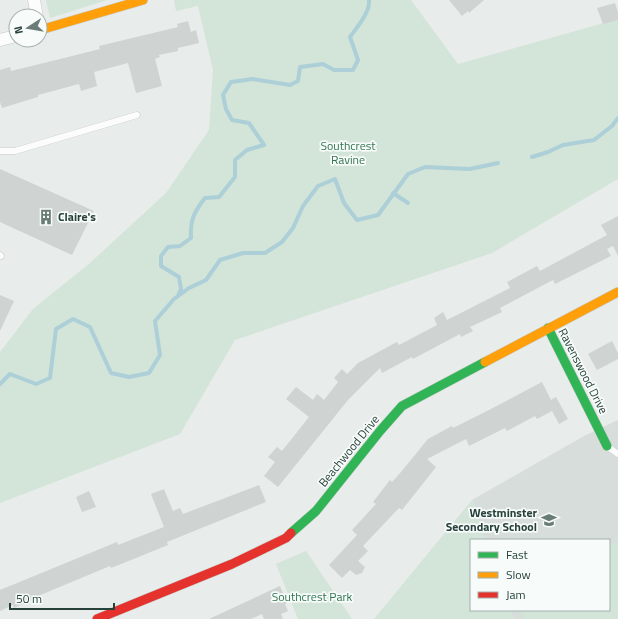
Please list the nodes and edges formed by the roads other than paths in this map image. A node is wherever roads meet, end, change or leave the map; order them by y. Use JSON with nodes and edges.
{"nodes":[{"id":1,"x":143,"y":0,"type":"edge"},
{"id":2,"x":48,"y":27,"type":"edge"},
{"id":3,"x":137,"y":115,"type":"dead end"},
{"id":4,"x":0,"y":151,"type":"edge"},
{"id":5,"x":618,"y":292,"type":"edge"},
{"id":6,"x":548,"y":328,"type":"junction"},
{"id":7,"x":607,"y":446,"type":"joint"},
{"id":8,"x":618,"y":454,"type":"edge"},
{"id":9,"x":97,"y":619,"type":"edge"}],
"edges":[{"from":1,"to":2,"type":"street"},
{"from":3,"to":4,"type":"lane"},
{"from":5,"to":6,"type":"street","name":"Beachwood Drive"},
{"from":6,"to":7,"type":"street","name":"Ravenswood Drive"},
{"from":6,"to":9,"type":"street","name":"Beachwood Drive"},
{"from":7,"to":8,"type":"lane"}]}
